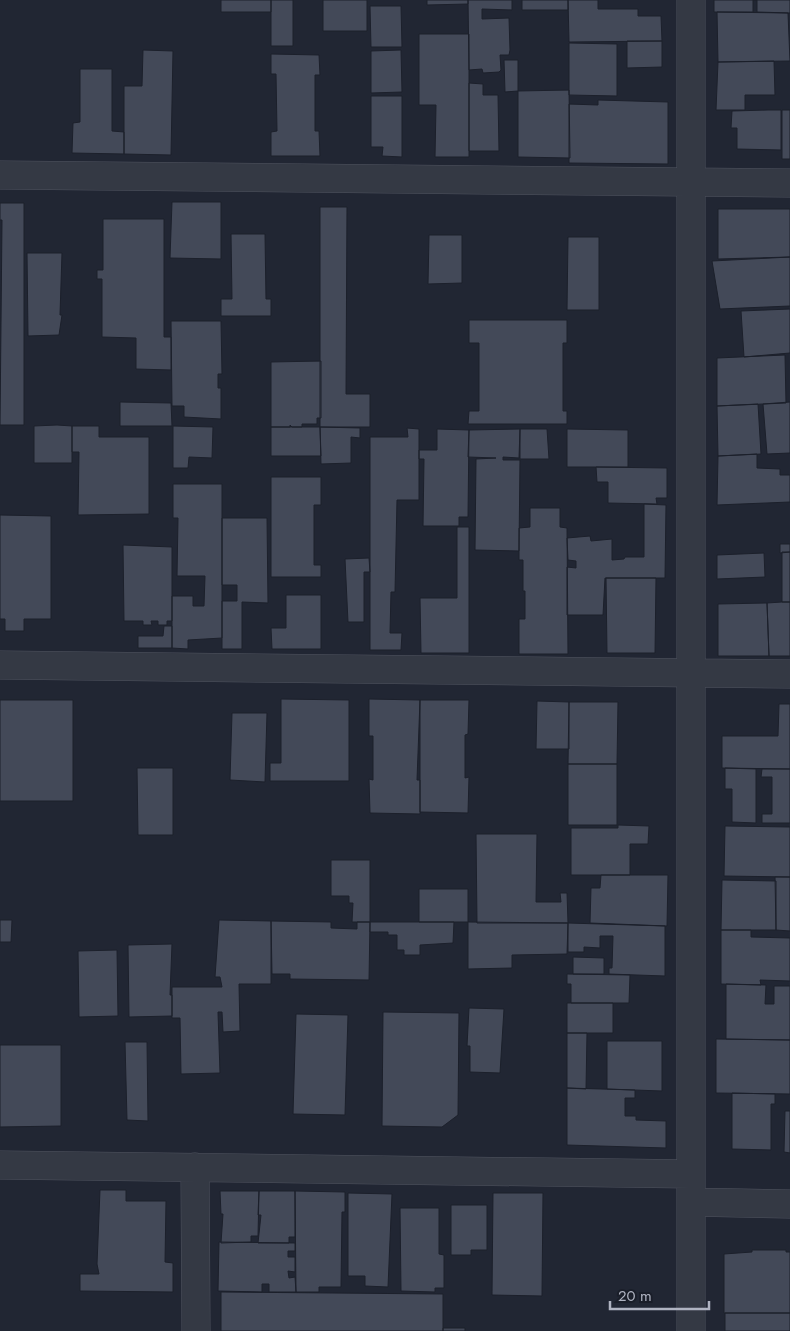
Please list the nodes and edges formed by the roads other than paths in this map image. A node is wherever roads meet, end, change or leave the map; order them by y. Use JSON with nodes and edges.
{"nodes":[{"id":1,"x":691,"y":0,"type":"edge"},
{"id":2,"x":0,"y":175,"type":"edge"},
{"id":3,"x":691,"y":182,"type":"junction"},
{"id":4,"x":790,"y":183,"type":"edge"},
{"id":5,"x":0,"y":665,"type":"edge"},
{"id":6,"x":690,"y":673,"type":"junction"},
{"id":7,"x":790,"y":674,"type":"edge"},
{"id":8,"x":0,"y":1165,"type":"edge"},
{"id":9,"x":195,"y":1167,"type":"junction"},
{"id":10,"x":690,"y":1174,"type":"junction"},
{"id":11,"x":691,"y":1202,"type":"junction"},
{"id":12,"x":790,"y":1204,"type":"edge"},
{"id":13,"x":196,"y":1331,"type":"edge"},
{"id":14,"x":691,"y":1331,"type":"edge"}],
"edges":[{"from":1,"to":3,"type":"street"},
{"from":2,"to":3,"type":"street"},
{"from":3,"to":4,"type":"street"},
{"from":3,"to":6,"type":"street"},
{"from":5,"to":6,"type":"street"},
{"from":6,"to":7,"type":"street"},
{"from":6,"to":10,"type":"street"},
{"from":8,"to":9,"type":"street"},
{"from":9,"to":10,"type":"street"},
{"from":9,"to":13,"type":"street"},
{"from":10,"to":11,"type":"street"},
{"from":11,"to":12,"type":"street"},
{"from":11,"to":14,"type":"street"}]}
